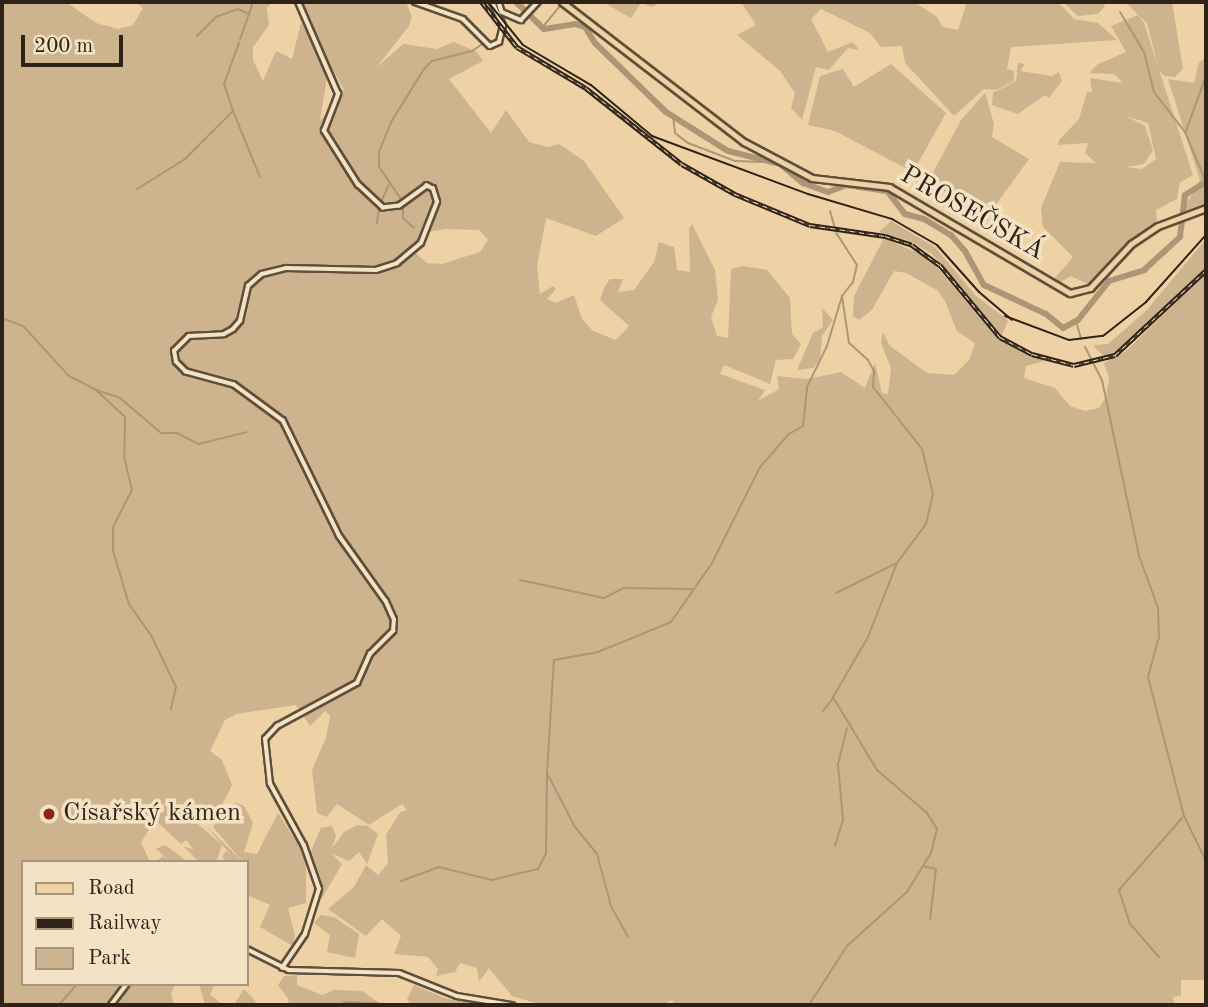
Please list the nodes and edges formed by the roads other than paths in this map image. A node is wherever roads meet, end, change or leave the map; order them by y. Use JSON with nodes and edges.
{"nodes":[{"id":1,"x":298,"y":2,"type":"edge"},
{"id":2,"x":415,"y":2,"type":"edge"},
{"id":3,"x":492,"y":2,"type":"edge"},
{"id":4,"x":499,"y":2,"type":"edge"},
{"id":5,"x":538,"y":2,"type":"edge"},
{"id":6,"x":562,"y":2,"type":"edge"},
{"id":7,"x":1206,"y":208,"type":"edge"},
{"id":8,"x":248,"y":950,"type":"edge"},
{"id":9,"x":282,"y":968,"type":"junction"},
{"id":10,"x":125,"y":986,"type":"edge"},
{"id":11,"x":111,"y":1005,"type":"edge"},
{"id":12,"x":512,"y":1005,"type":"edge"}],
"edges":[{"from":1,"to":9,"type":"street"},
{"from":2,"to":3,"type":"street"},
{"from":4,"to":5,"type":"street"},
{"from":6,"to":7,"type":"main road","name":"PROSEČSKÁ"},
{"from":8,"to":9,"type":"street"},
{"from":9,"to":12,"type":"street"},
{"from":10,"to":11,"type":"street"}]}
